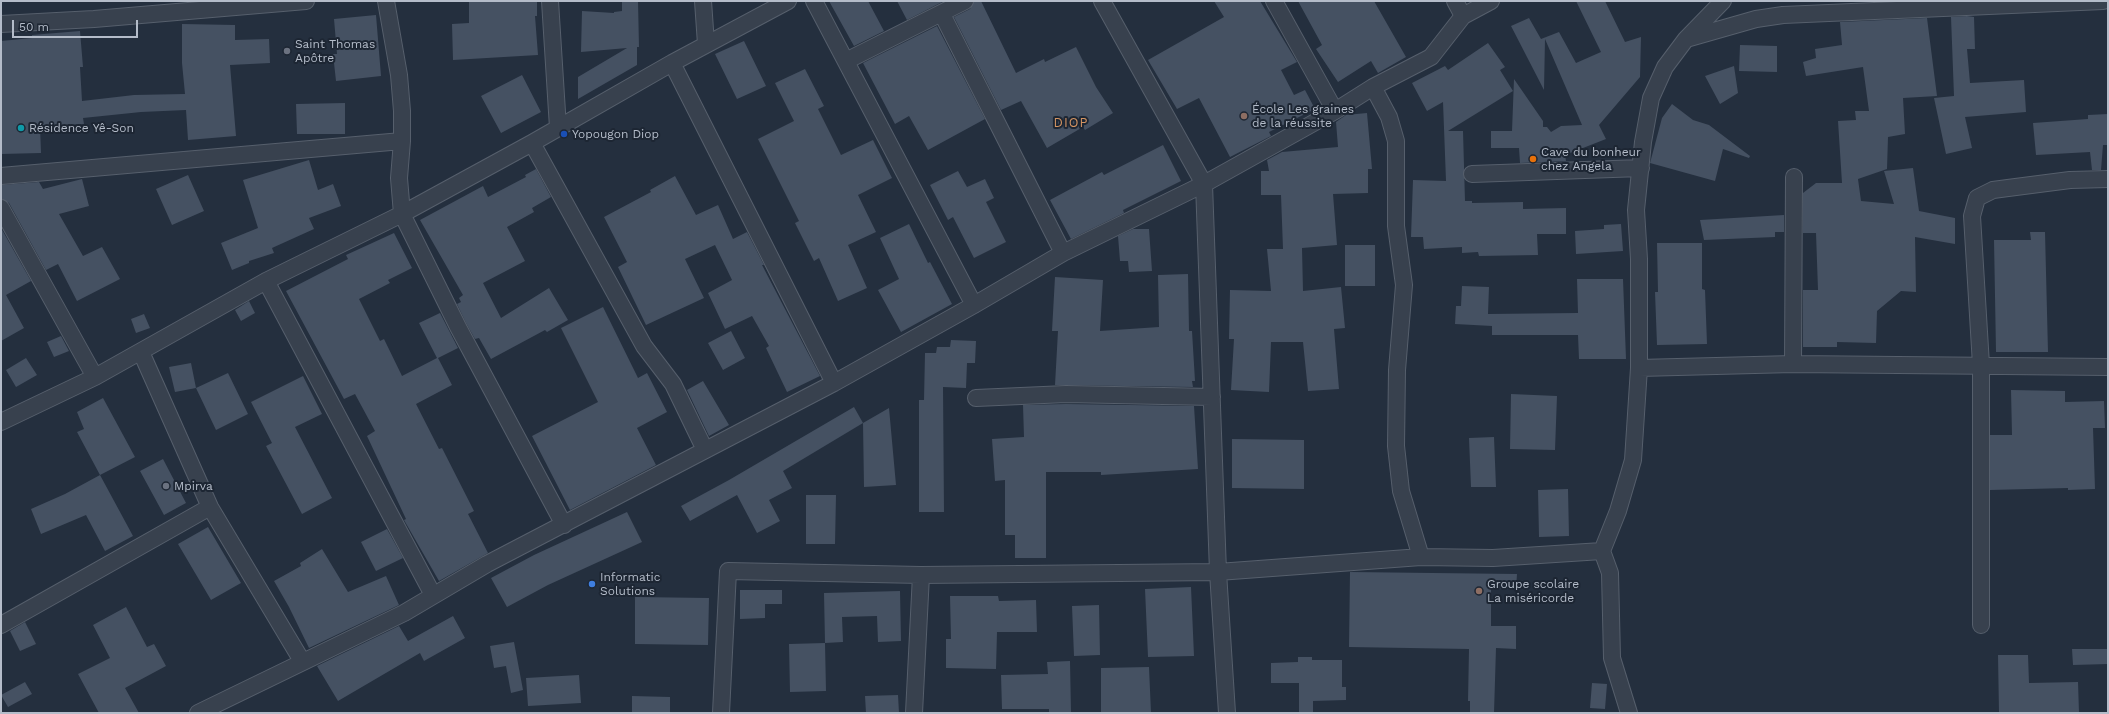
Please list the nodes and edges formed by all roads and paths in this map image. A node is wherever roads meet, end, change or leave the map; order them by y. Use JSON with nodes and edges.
{"nodes":[{"id":1,"x":306,"y":1,"type":"edge"},
{"id":2,"x":386,"y":1,"type":"edge"},
{"id":3,"x":550,"y":1,"type":"edge"},
{"id":4,"x":703,"y":1,"type":"edge"},
{"id":5,"x":788,"y":1,"type":"edge"},
{"id":6,"x":814,"y":1,"type":"edge"},
{"id":7,"x":965,"y":1,"type":"edge"},
{"id":8,"x":1102,"y":1,"type":"edge"},
{"id":9,"x":1274,"y":1,"type":"edge"},
{"id":10,"x":1455,"y":1,"type":"edge"},
{"id":11,"x":1492,"y":1,"type":"edge"},
{"id":12,"x":1724,"y":1,"type":"edge"},
{"id":13,"x":2103,"y":1,"type":"edge"},
{"id":14,"x":942,"y":14,"type":"junction"},
{"id":15,"x":1463,"y":16,"type":"junction"},
{"id":16,"x":1,"y":24,"type":"edge"},
{"id":17,"x":1686,"y":39,"type":"junction"},
{"id":18,"x":706,"y":44,"type":"junction"},
{"id":19,"x":846,"y":61,"type":"junction"},
{"id":20,"x":672,"y":63,"type":"junction"},
{"id":21,"x":1373,"y":87,"type":"junction"},
{"id":22,"x":1335,"y":111,"type":"junction"},
{"id":23,"x":558,"y":128,"type":"junction"},
{"id":24,"x":402,"y":141,"type":"junction"},
{"id":25,"x":532,"y":143,"type":"junction"},
{"id":26,"x":1640,"y":168,"type":"junction"},
{"id":27,"x":1472,"y":174,"type":"dead end"},
{"id":28,"x":1,"y":176,"type":"edge"},
{"id":29,"x":1794,"y":177,"type":"dead end"},
{"id":30,"x":2108,"y":179,"type":"edge"},
{"id":31,"x":1204,"y":184,"type":"junction"},
{"id":32,"x":1,"y":208,"type":"edge"},
{"id":33,"x":402,"y":214,"type":"junction"},
{"id":34,"x":1063,"y":253,"type":"junction"},
{"id":35,"x":266,"y":281,"type":"junction"},
{"id":36,"x":974,"y":305,"type":"junction"},
{"id":37,"x":141,"y":352,"type":"junction"},
{"id":38,"x":1793,"y":364,"type":"junction"},
{"id":39,"x":1981,"y":365,"type":"junction"},
{"id":40,"x":2108,"y":367,"type":"edge"},
{"id":41,"x":1639,"y":368,"type":"junction"},
{"id":42,"x":95,"y":378,"type":"junction"},
{"id":43,"x":834,"y":383,"type":"junction"},
{"id":44,"x":1212,"y":397,"type":"junction"},
{"id":45,"x":976,"y":398,"type":"dead end"},
{"id":46,"x":1,"y":422,"type":"edge"},
{"id":47,"x":706,"y":450,"type":"junction"},
{"id":48,"x":210,"y":507,"type":"junction"},
{"id":49,"x":564,"y":525,"type":"junction"},
{"id":50,"x":1602,"y":551,"type":"junction"},
{"id":51,"x":1421,"y":557,"type":"junction"},
{"id":52,"x":1218,"y":572,"type":"junction"},
{"id":53,"x":921,"y":575,"type":"junction"},
{"id":54,"x":433,"y":595,"type":"junction"},
{"id":55,"x":1,"y":625,"type":"edge"},
{"id":56,"x":1981,"y":625,"type":"dead end"},
{"id":57,"x":302,"y":661,"type":"junction"},
{"id":58,"x":198,"y":713,"type":"edge"},
{"id":59,"x":721,"y":713,"type":"edge"},
{"id":60,"x":914,"y":713,"type":"edge"},
{"id":61,"x":1227,"y":713,"type":"edge"},
{"id":62,"x":1629,"y":713,"type":"edge"}],
"edges":[{"from":1,"to":16,"type":"street"},
{"from":2,"to":24,"type":"street"},
{"from":3,"to":23,"type":"street"},
{"from":4,"to":18,"type":"street"},
{"from":5,"to":18,"type":"street"},
{"from":6,"to":19,"type":"street"},
{"from":7,"to":14,"type":"street"},
{"from":8,"to":31,"type":"street"},
{"from":9,"to":22,"type":"street"},
{"from":10,"to":15,"type":"street"},
{"from":11,"to":15,"type":"street"},
{"from":12,"to":17,"type":"street"},
{"from":13,"to":17,"type":"street"},
{"from":14,"to":19,"type":"street"},
{"from":14,"to":34,"type":"street"},
{"from":15,"to":21,"type":"street"},
{"from":17,"to":26,"type":"street"},
{"from":18,"to":20,"type":"street"},
{"from":19,"to":36,"type":"street"},
{"from":20,"to":23,"type":"street"},
{"from":20,"to":43,"type":"street"},
{"from":21,"to":22,"type":"street"},
{"from":21,"to":51,"type":"street"},
{"from":22,"to":31,"type":"street"},
{"from":23,"to":25,"type":"street"},
{"from":24,"to":28,"type":"street"},
{"from":24,"to":33,"type":"street"},
{"from":25,"to":33,"type":"street"},
{"from":25,"to":47,"type":"street"},
{"from":26,"to":27,"type":"street"},
{"from":26,"to":41,"type":"street"},
{"from":29,"to":38,"type":"street"},
{"from":30,"to":39,"type":"street"},
{"from":31,"to":34,"type":"street"},
{"from":31,"to":44,"type":"street"},
{"from":32,"to":42,"type":"street"},
{"from":33,"to":35,"type":"street"},
{"from":33,"to":49,"type":"street"},
{"from":34,"to":36,"type":"street"},
{"from":35,"to":37,"type":"street"},
{"from":35,"to":54,"type":"street"},
{"from":36,"to":43,"type":"street"},
{"from":37,"to":42,"type":"street"},
{"from":37,"to":48,"type":"street"},
{"from":38,"to":39,"type":"street"},
{"from":38,"to":41,"type":"street"},
{"from":39,"to":40,"type":"street"},
{"from":39,"to":56,"type":"street"},
{"from":41,"to":50,"type":"street"},
{"from":42,"to":46,"type":"street"},
{"from":43,"to":47,"type":"street"},
{"from":44,"to":45,"type":"street"},
{"from":44,"to":52,"type":"street"},
{"from":47,"to":49,"type":"street"},
{"from":48,"to":55,"type":"street"},
{"from":48,"to":57,"type":"street"},
{"from":49,"to":54,"type":"street"},
{"from":50,"to":51,"type":"street"},
{"from":50,"to":62,"type":"street"},
{"from":51,"to":52,"type":"street"},
{"from":52,"to":53,"type":"street"},
{"from":52,"to":61,"type":"street"},
{"from":53,"to":59,"type":"street"},
{"from":53,"to":60,"type":"street"},
{"from":54,"to":57,"type":"street"},
{"from":57,"to":58,"type":"street"}]}
